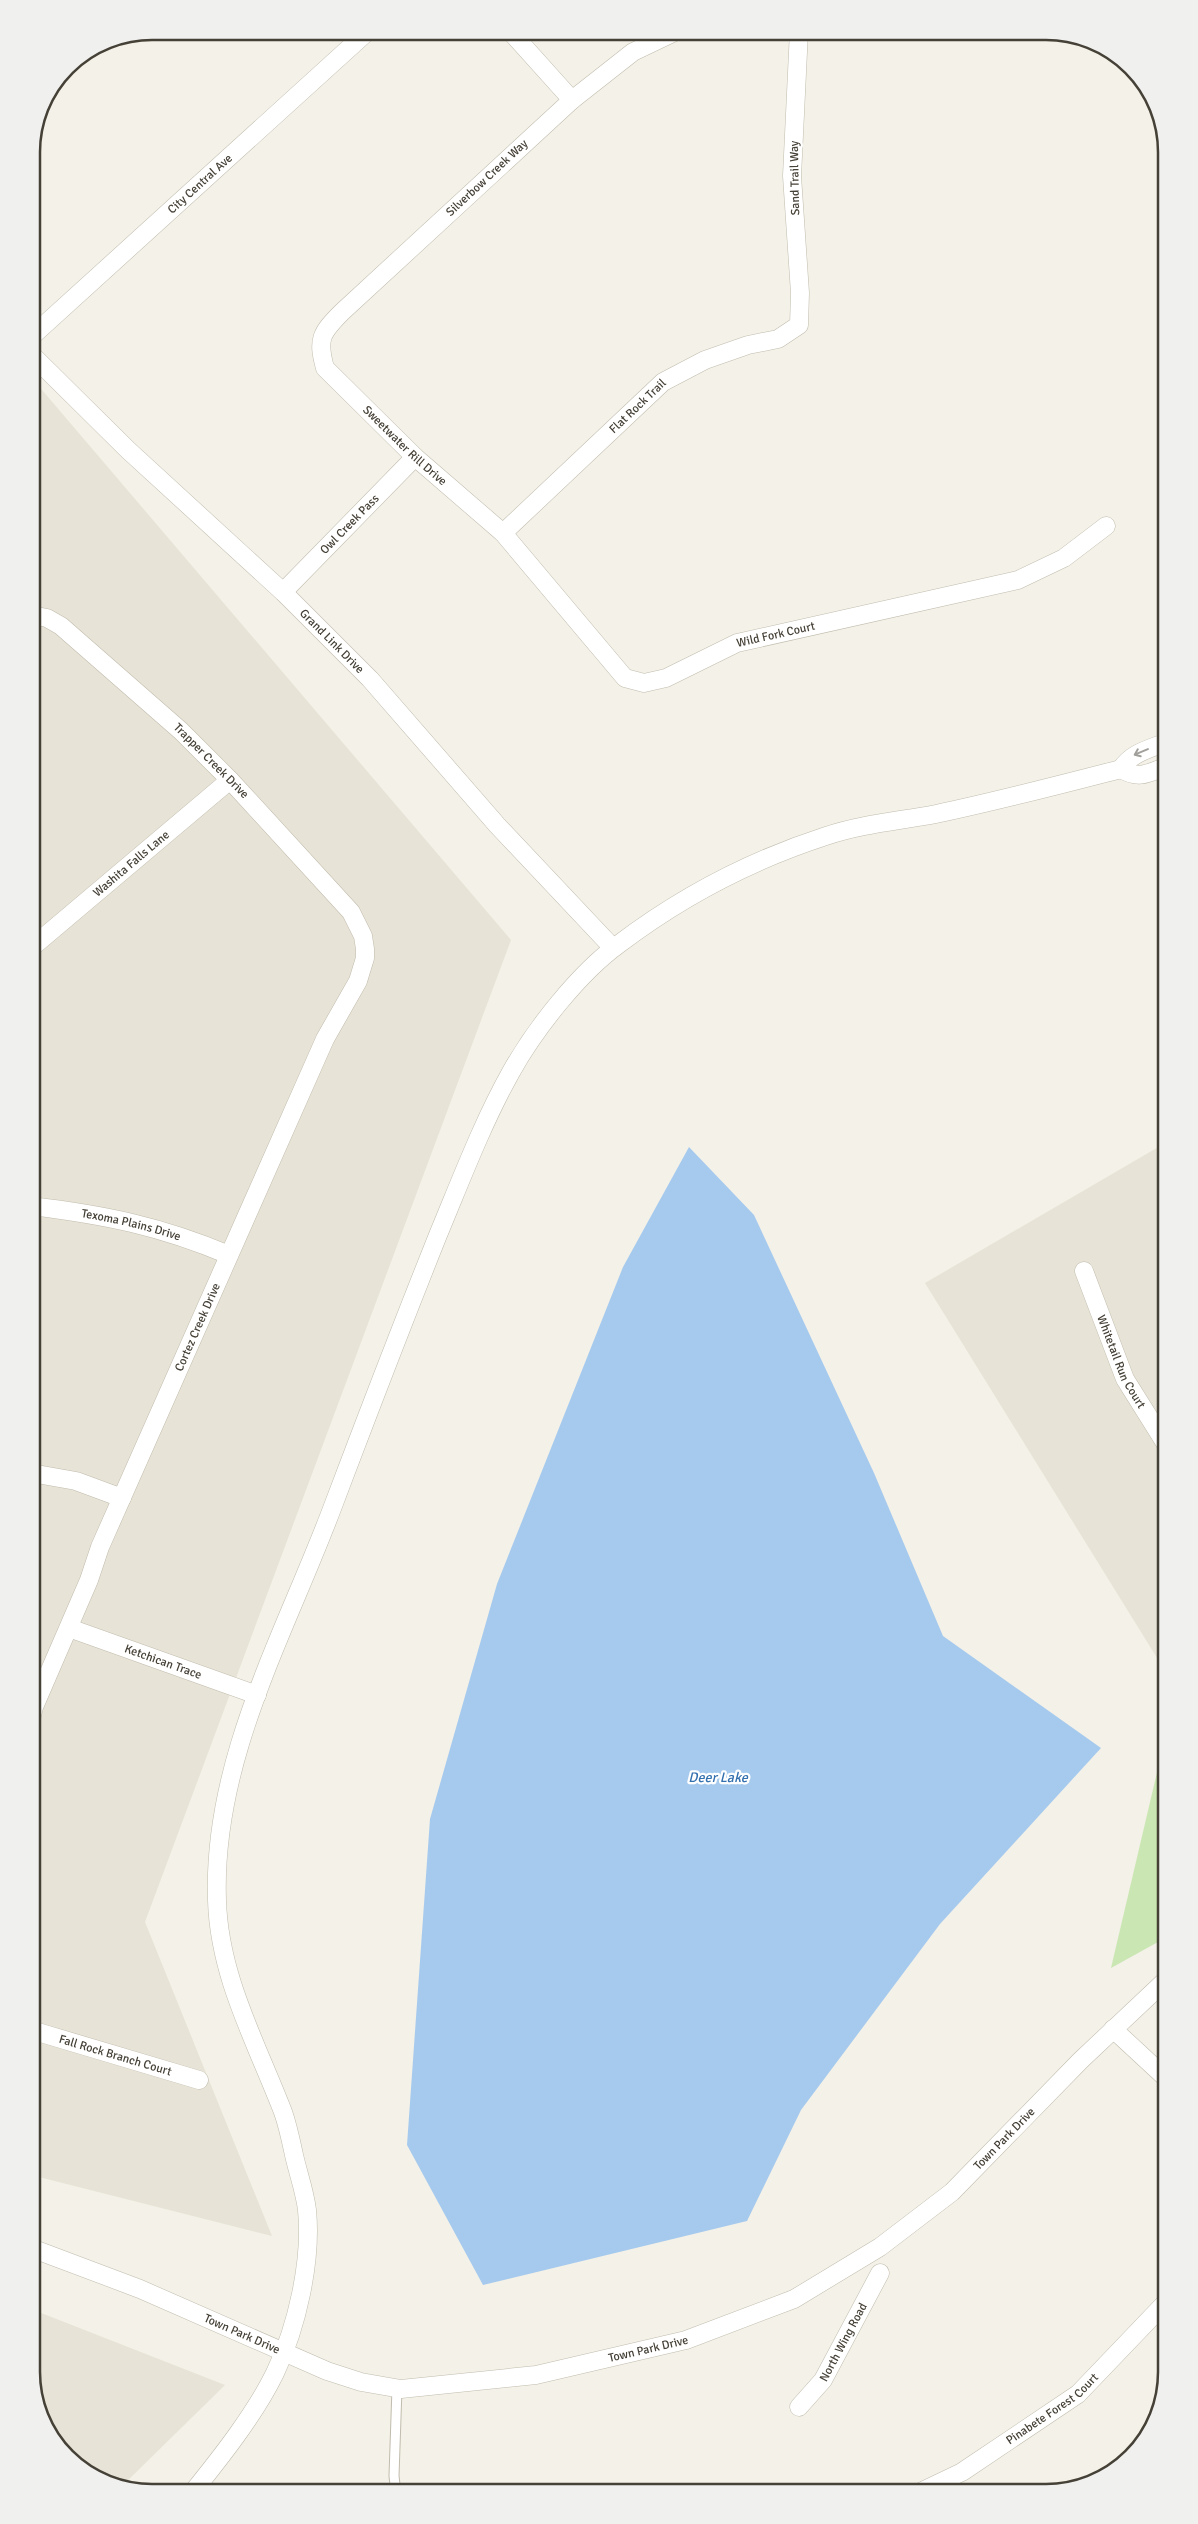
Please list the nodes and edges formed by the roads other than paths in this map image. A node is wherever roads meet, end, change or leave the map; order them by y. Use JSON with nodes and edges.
{"nodes":[{"id":1,"x":358,"y":40,"type":"edge"},
{"id":2,"x":518,"y":40,"type":"edge"},
{"id":3,"x":658,"y":40,"type":"edge"},
{"id":4,"x":799,"y":40,"type":"edge"},
{"id":5,"x":572,"y":100,"type":"junction"},
{"id":6,"x":799,"y":325,"type":"joint"},
{"id":7,"x":40,"y":330,"type":"edge"},
{"id":8,"x":319,"y":348,"type":"joint"},
{"id":9,"x":40,"y":362,"type":"edge"},
{"id":10,"x":415,"y":457,"type":"junction"},
{"id":11,"x":1106,"y":526,"type":"dead end"},
{"id":12,"x":503,"y":533,"type":"junction"},
{"id":13,"x":283,"y":592,"type":"junction"},
{"id":14,"x":40,"y":616,"type":"edge"},
{"id":15,"x":1158,"y":746,"type":"edge"},
{"id":16,"x":1121,"y":769,"type":"junction"},
{"id":17,"x":1158,"y":769,"type":"edge"},
{"id":18,"x":230,"y":780,"type":"junction"},
{"id":19,"x":363,"y":936,"type":"joint"},
{"id":20,"x":40,"y":940,"type":"edge"},
{"id":21,"x":613,"y":948,"type":"junction"},
{"id":22,"x":40,"y":1207,"type":"edge"},
{"id":23,"x":229,"y":1255,"type":"junction"},
{"id":24,"x":1084,"y":1271,"type":"dead end"},
{"id":25,"x":1158,"y":1431,"type":"edge"},
{"id":26,"x":40,"y":1475,"type":"edge"},
{"id":27,"x":122,"y":1498,"type":"junction"},
{"id":28,"x":69,"y":1628,"type":"junction"},
{"id":29,"x":40,"y":1693,"type":"edge"},
{"id":30,"x":257,"y":1696,"type":"junction"},
{"id":31,"x":1158,"y":1988,"type":"edge"},
{"id":32,"x":1113,"y":2030,"type":"junction"},
{"id":33,"x":40,"y":2033,"type":"edge"},
{"id":34,"x":1158,"y":2071,"type":"edge"},
{"id":35,"x":200,"y":2080,"type":"dead end"},
{"id":36,"x":40,"y":2251,"type":"edge"},
{"id":37,"x":880,"y":2273,"type":"dead end"},
{"id":38,"x":1158,"y":2310,"type":"edge"},
{"id":39,"x":282,"y":2352,"type":"junction"},
{"id":40,"x":397,"y":2388,"type":"junction"},
{"id":41,"x":800,"y":2407,"type":"dead end"},
{"id":42,"x":198,"y":2484,"type":"edge"},
{"id":43,"x":395,"y":2484,"type":"edge"},
{"id":44,"x":937,"y":2484,"type":"edge"}],
"edges":[{"from":1,"to":7,"type":"street","name":"City Central Ave"},
{"from":2,"to":5,"type":"street"},
{"from":3,"to":5,"type":"street","name":"Silverbow Creek Way"},
{"from":4,"to":6,"type":"street","name":"Sand Trail Way"},
{"from":5,"to":8,"type":"street","name":"Silverbow Creek Way"},
{"from":6,"to":12,"type":"street","name":"Flat Rock Trail"},
{"from":8,"to":10,"type":"street","name":"Sweetwater Rill Drive"},
{"from":9,"to":13,"type":"street","name":"Grand Link Drive"},
{"from":10,"to":12,"type":"street","name":"Sweetwater Rill Drive"},
{"from":10,"to":13,"type":"street","name":"Owl Creek Pass"},
{"from":11,"to":12,"type":"street","name":"Wild Fork Court"},
{"from":13,"to":21,"type":"street","name":"Grand Link Drive"},
{"from":14,"to":18,"type":"street","name":"Trapper Creek Drive"},
{"from":15,"to":16,"type":"street","one_way":true},
{"from":16,"to":17,"type":"street"},
{"from":16,"to":21,"type":"street"},
{"from":18,"to":19,"type":"street","name":"Trapper Creek Drive"},
{"from":18,"to":20,"type":"street","name":"Washita Falls Lane"},
{"from":19,"to":23,"type":"street","name":"Cortez Creek Drive"},
{"from":21,"to":30,"type":"street"},
{"from":22,"to":23,"type":"street","name":"Texoma Plains Drive"},
{"from":23,"to":27,"type":"street","name":"Cortez Creek Drive"},
{"from":24,"to":25,"type":"street","name":"Whitetail Run Court"},
{"from":26,"to":27,"type":"street"},
{"from":27,"to":28,"type":"street","name":"Cortez Creek Drive"},
{"from":28,"to":29,"type":"street","name":"Cortez Creek Drive"},
{"from":28,"to":30,"type":"street","name":"Ketchican Trace"},
{"from":30,"to":39,"type":"street"},
{"from":31,"to":32,"type":"street","name":"Town Park Drive"},
{"from":32,"to":34,"type":"street"},
{"from":32,"to":40,"type":"street","name":"Town Park Drive"},
{"from":33,"to":35,"type":"street","name":"Fall Rock Branch Court"},
{"from":36,"to":39,"type":"street","name":"Town Park Drive"},
{"from":37,"to":41,"type":"street","name":"North Wing Road"},
{"from":38,"to":44,"type":"street","name":"Pinabete Forest Court"},
{"from":39,"to":40,"type":"street","name":"Town Park Drive"},
{"from":39,"to":42,"type":"street"},
{"from":40,"to":43,"type":"lane"}]}
